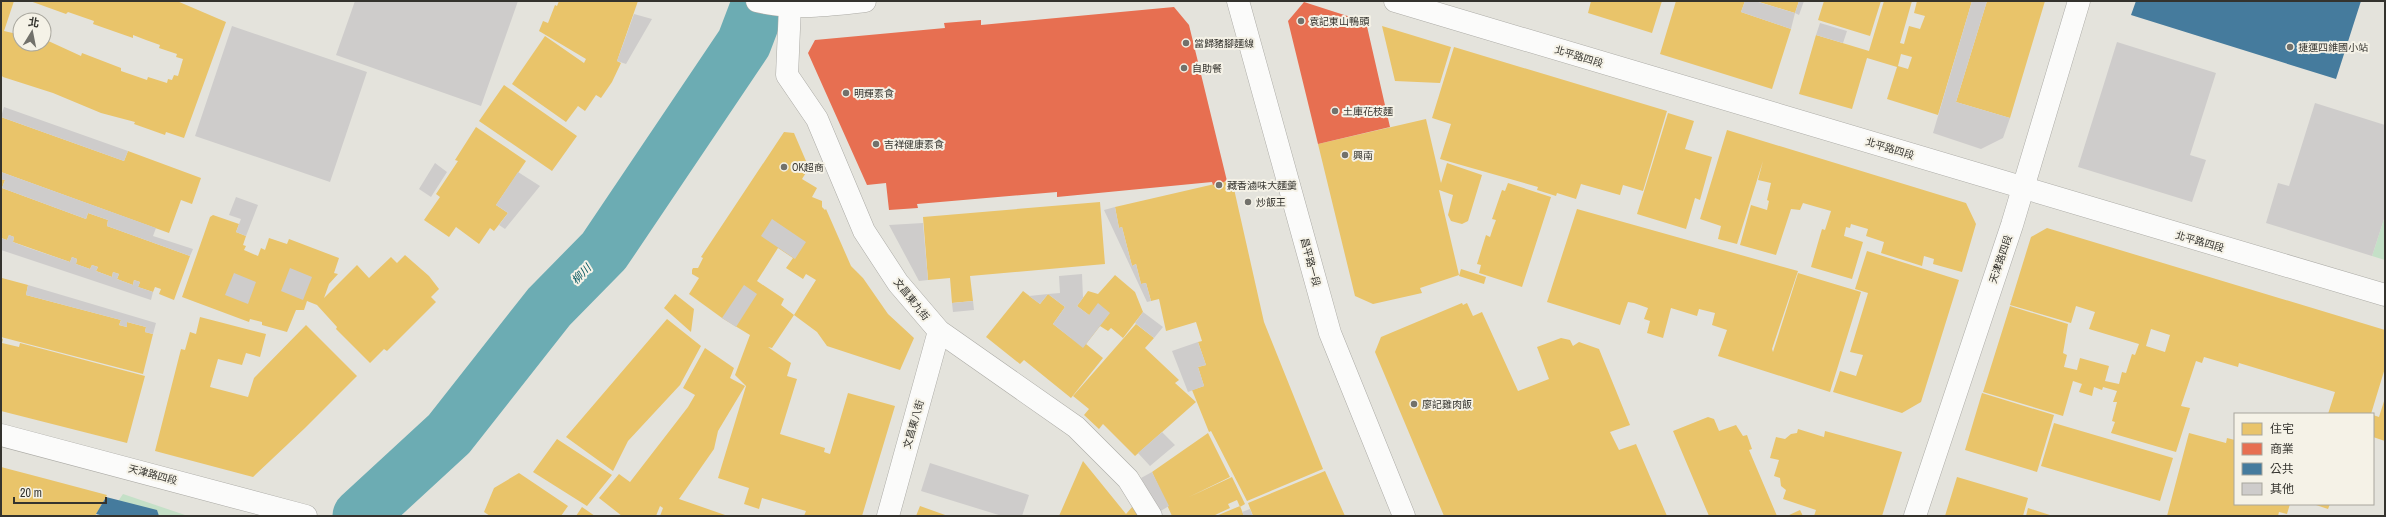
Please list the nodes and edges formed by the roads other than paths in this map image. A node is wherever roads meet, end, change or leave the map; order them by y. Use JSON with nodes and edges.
{"nodes":[{"id":1,"x":865,"y":1,"type":"edge"},
{"id":2,"x":1238,"y":1,"type":"edge"},
{"id":3,"x":1395,"y":1,"type":"edge"},
{"id":4,"x":2080,"y":1,"type":"edge"},
{"id":5,"x":763,"y":2,"type":"edge"},
{"id":6,"x":790,"y":6,"type":"junction"},
{"id":7,"x":2024,"y":187,"type":"junction"},
{"id":8,"x":2385,"y":295,"type":"edge"},
{"id":9,"x":939,"y":331,"type":"junction"},
{"id":10,"x":1,"y":435,"type":"edge"},
{"id":11,"x":305,"y":516,"type":"edge"},
{"id":12,"x":888,"y":516,"type":"edge"},
{"id":13,"x":1151,"y":516,"type":"edge"},
{"id":14,"x":1404,"y":516,"type":"edge"},
{"id":15,"x":1915,"y":516,"type":"edge"}],
"edges":[{"from":1,"to":6,"type":"street"},
{"from":2,"to":14,"type":"street","name":"昌平路一段"},
{"from":3,"to":7,"type":"street","name":"北平路四段"},
{"from":4,"to":7,"type":"street","name":"天津路四段"},
{"from":5,"to":6,"type":"street"},
{"from":6,"to":9,"type":"street","name":"文昌東九街"},
{"from":7,"to":8,"type":"street","name":"北平路四段"},
{"from":7,"to":15,"type":"street","name":"天津路四段"},
{"from":9,"to":12,"type":"street","name":"文昌東八街"},
{"from":9,"to":13,"type":"street","name":"文昌東九街"},
{"from":10,"to":11,"type":"street","name":"天津路四段"}]}
